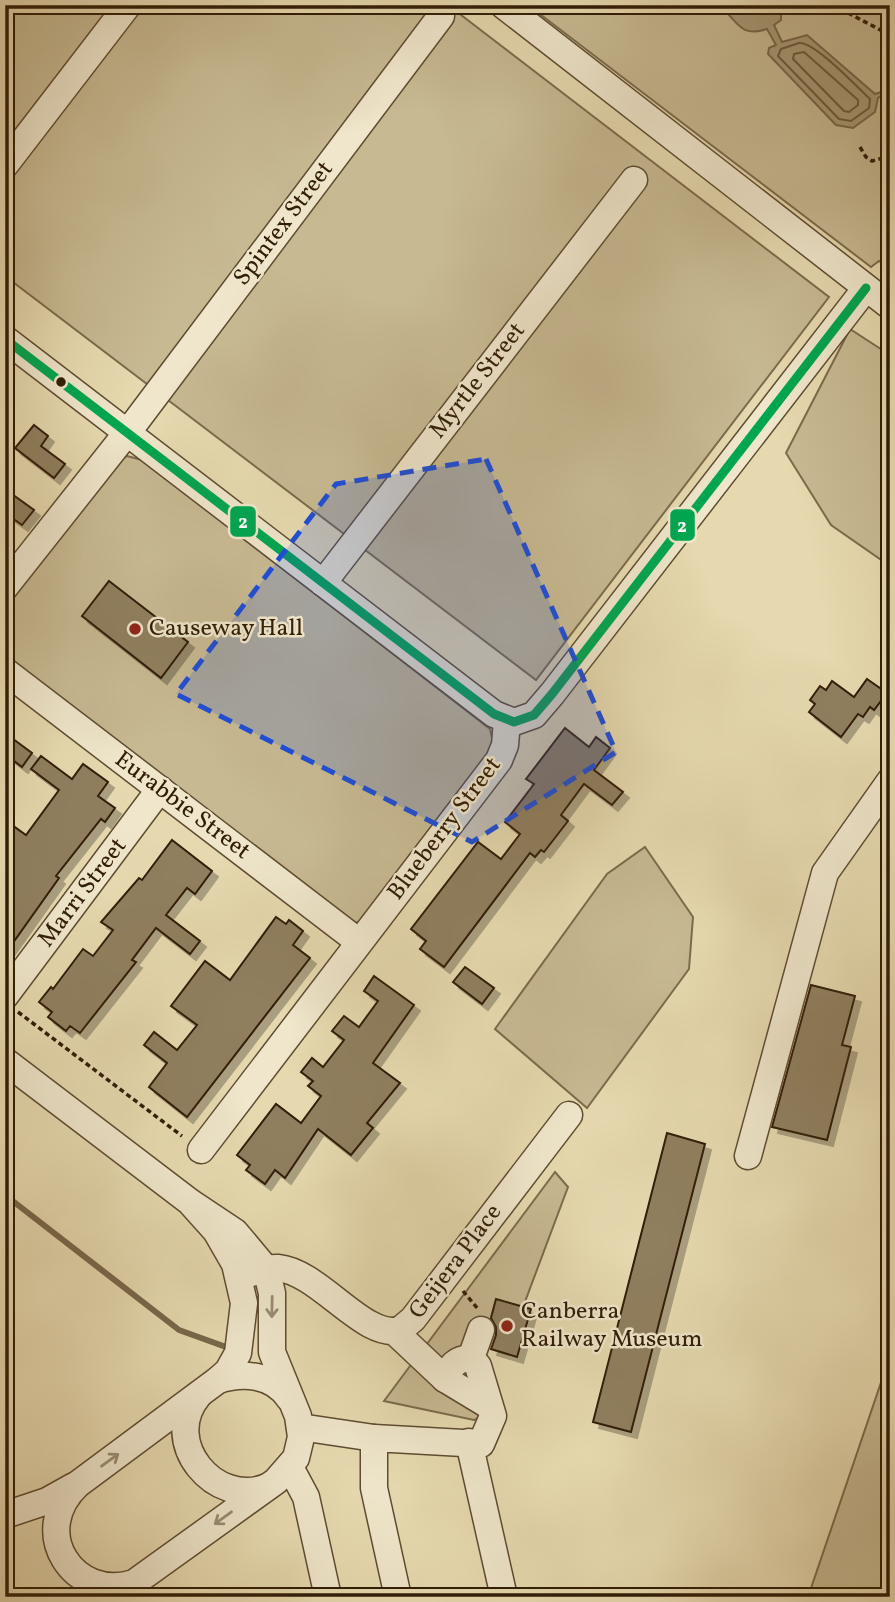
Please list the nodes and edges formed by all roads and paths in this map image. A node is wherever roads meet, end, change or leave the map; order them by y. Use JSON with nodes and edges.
{"nodes":[{"id":1,"x":128,"y":5,"type":"edge"},
{"id":2,"x":503,"y":5,"type":"edge"},
{"id":3,"x":833,"y":5,"type":"edge"},
{"id":4,"x":441,"y":16,"type":"dead end"},
{"id":5,"x":890,"y":36,"type":"edge"},
{"id":6,"x":860,"y":147,"type":"dead end"},
{"id":7,"x":890,"y":156,"type":"edge"},
{"id":8,"x":5,"y":165,"type":"edge"},
{"id":9,"x":634,"y":180,"type":"dead end"},
{"id":10,"x":866,"y":288,"type":"junction"},
{"id":11,"x":890,"y":306,"type":"edge"},
{"id":12,"x":5,"y":339,"type":"edge"},
{"id":13,"x":127,"y":432,"type":"junction"},
{"id":14,"x":323,"y":583,"type":"junction"},
{"id":15,"x":5,"y":587,"type":"edge"},
{"id":16,"x":5,"y":671,"type":"edge"},
{"id":17,"x":507,"y":721,"type":"junction"},
{"id":18,"x":890,"y":781,"type":"edge"},
{"id":19,"x":160,"y":789,"type":"junction"},
{"id":20,"x":359,"y":942,"type":"junction"},
{"id":21,"x":11,"y":1004,"type":"edge"},
{"id":22,"x":5,"y":1061,"type":"edge"},
{"id":23,"x":569,"y":1115,"type":"dead end"},
{"id":24,"x":201,"y":1150,"type":"joint"},
{"id":25,"x":748,"y":1156,"type":"dead end"},
{"id":26,"x":190,"y":1202,"type":"junction"},
{"id":27,"x":266,"y":1269,"type":"junction"},
{"id":28,"x":239,"y":1275,"type":"junction"},
{"id":29,"x":446,"y":1276,"type":"junction"},
{"id":30,"x":482,"y":1323,"type":"joint"},
{"id":31,"x":394,"y":1331,"type":"junction"},
{"id":32,"x":471,"y":1358,"type":"junction"},
{"id":33,"x":445,"y":1379,"type":"junction"},
{"id":34,"x":210,"y":1387,"type":"junction"},
{"id":35,"x":488,"y":1405,"type":"junction"},
{"id":36,"x":296,"y":1415,"type":"junction"},
{"id":37,"x":374,"y":1438,"type":"junction"},
{"id":38,"x":484,"y":1445,"type":"junction"},
{"id":39,"x":290,"y":1467,"type":"junction"},
{"id":40,"x":78,"y":1484,"type":"junction"},
{"id":41,"x":269,"y":1486,"type":"junction"},
{"id":42,"x":5,"y":1517,"type":"edge"},
{"id":43,"x":64,"y":1563,"type":"junction"},
{"id":44,"x":328,"y":1597,"type":"edge"},
{"id":45,"x":398,"y":1597,"type":"edge"},
{"id":46,"x":504,"y":1597,"type":"edge"}],
"edges":[{"from":1,"to":8,"type":"street"},
{"from":2,"to":10,"type":"street"},
{"from":3,"to":5,"type":"path"},
{"from":4,"to":13,"type":"street","name":"Spintex Street"},
{"from":6,"to":7,"type":"path"},
{"from":9,"to":14,"type":"street","name":"Myrtle Street"},
{"from":10,"to":11,"type":"street"},
{"from":10,"to":17,"type":"street"},
{"from":12,"to":13,"type":"street"},
{"from":13,"to":14,"type":"street"},
{"from":13,"to":15,"type":"street","name":"Spintex Street"},
{"from":14,"to":17,"type":"street"},
{"from":16,"to":19,"type":"street","name":"Eurabbie Street"},
{"from":17,"to":20,"type":"street","name":"Blueberry Street"},
{"from":18,"to":25,"type":"street"},
{"from":19,"to":20,"type":"street","name":"Eurabbie Street"},
{"from":19,"to":21,"type":"street","name":"Marri Street"},
{"from":20,"to":24,"type":"street","name":"Blueberry Street"},
{"from":21,"to":24,"type":"path"},
{"from":22,"to":26,"type":"street"},
{"from":23,"to":29,"type":"street","name":"Geijera Place"},
{"from":26,"to":27,"type":"street"},
{"from":26,"to":28,"type":"street"},
{"from":27,"to":28,"type":"street","name":"Geijera Place"},
{"from":27,"to":31,"type":"street","name":"Geijera Place"},
{"from":27,"to":36,"type":"street","one_way":true},
{"from":28,"to":34,"type":"street"},
{"from":29,"to":30,"type":"path"},
{"from":29,"to":31,"type":"street","name":"Geijera Place"},
{"from":30,"to":32,"type":"street"},
{"from":31,"to":33,"type":"street"},
{"from":32,"to":33,"type":"street"},
{"from":32,"to":35,"type":"street"},
{"from":33,"to":35,"type":"street"},
{"from":34,"to":36,"type":"street"},
{"from":40,"to":34,"type":"street","one_way":true},
{"from":34,"to":41,"type":"street"},
{"from":35,"to":38,"type":"street"},
{"from":36,"to":37,"type":"street"},
{"from":36,"to":39,"type":"street"},
{"from":37,"to":38,"type":"street"},
{"from":37,"to":45,"type":"street"},
{"from":38,"to":46,"type":"street"},
{"from":39,"to":41,"type":"street"},
{"from":39,"to":44,"type":"street"},
{"from":40,"to":42,"type":"street"},
{"from":40,"to":43,"type":"street"},
{"from":41,"to":43,"type":"street","one_way":true},
{"from":42,"to":43,"type":"street"}]}
